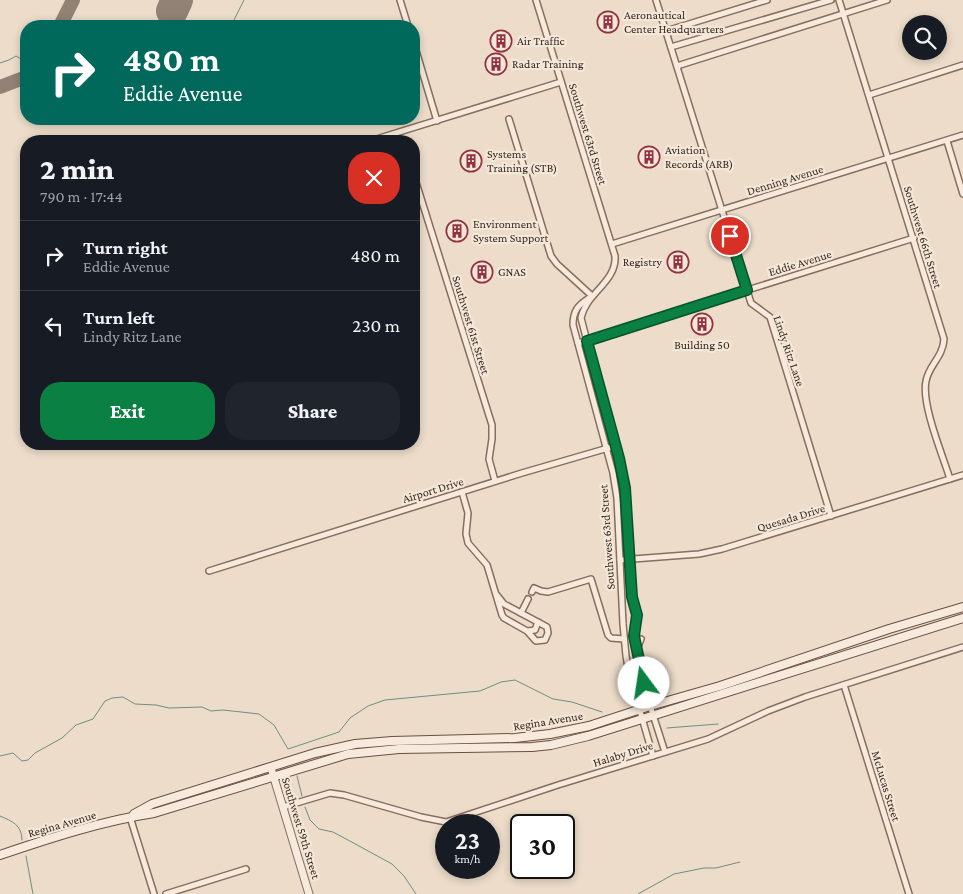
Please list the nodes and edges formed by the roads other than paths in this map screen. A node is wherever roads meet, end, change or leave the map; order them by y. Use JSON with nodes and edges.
{"nodes":[{"id":1,"x":400,"y":0,"type":"edge"},
{"id":2,"x":536,"y":0,"type":"edge"},
{"id":3,"x":656,"y":0,"type":"edge"},
{"id":4,"x":767,"y":0,"type":"edge"},
{"id":5,"x":831,"y":0,"type":"edge"},
{"id":6,"x":839,"y":0,"type":"edge"},
{"id":7,"x":887,"y":0,"type":"edge"},
{"id":8,"x":844,"y":14,"type":"junction"},
{"id":9,"x":406,"y":20,"type":"edge"},
{"id":10,"x":666,"y":31,"type":"junction"},
{"id":11,"x":671,"y":47,"type":"junction"},
{"id":12,"x":420,"y":64,"type":"edge"},
{"id":13,"x":963,"y":65,"type":"edge"},
{"id":14,"x":677,"y":66,"type":"junction"},
{"id":15,"x":561,"y":82,"type":"junction"},
{"id":16,"x":869,"y":95,"type":"junction"},
{"id":17,"x":509,"y":119,"type":"dead end"},
{"id":18,"x":437,"y":120,"type":"junction"},
{"id":19,"x":389,"y":135,"type":"edge"},
{"id":20,"x":963,"y":135,"type":"edge"},
{"id":21,"x":947,"y":141,"type":"junction"},
{"id":22,"x":889,"y":159,"type":"junction"},
{"id":23,"x":963,"y":194,"type":"edge"},
{"id":24,"x":420,"y":195,"type":"edge"},
{"id":25,"x":722,"y":210,"type":"junction"},
{"id":26,"x":914,"y":238,"type":"junction"},
{"id":27,"x":612,"y":244,"type":"junction"},
{"id":28,"x":747,"y":290,"type":"junction"},
{"id":29,"x":592,"y":296,"type":"junction"},
{"id":30,"x":587,"y":341,"type":"junction"},
{"id":31,"x":578,"y":343,"type":"junction"},
{"id":32,"x":616,"y":446,"type":"junction"},
{"id":33,"x":606,"y":449,"type":"junction"},
{"id":34,"x":963,"y":475,"type":"edge"},
{"id":35,"x":950,"y":479,"type":"junction"},
{"id":36,"x":496,"y":481,"type":"junction"},
{"id":37,"x":462,"y":492,"type":"junction"},
{"id":38,"x":831,"y":516,"type":"junction"},
{"id":39,"x":630,"y":559,"type":"junction"},
{"id":40,"x":620,"y":560,"type":"junction"},
{"id":41,"x":209,"y":571,"type":"dead end"},
{"id":42,"x":533,"y":590,"type":"dead end"},
{"id":43,"x":496,"y":594,"type":"junction"},
{"id":44,"x":528,"y":599,"type":"dead end"},
{"id":45,"x":963,"y":607,"type":"edge"},
{"id":46,"x":521,"y":613,"type":"junction"},
{"id":47,"x":963,"y":618,"type":"edge"},
{"id":48,"x":538,"y":622,"type":"junction"},
{"id":49,"x":527,"y":631,"type":"junction"},
{"id":50,"x":624,"y":639,"type":"junction"},
{"id":51,"x":641,"y":639,"type":"dead end"},
{"id":52,"x":963,"y":647,"type":"edge"},
{"id":53,"x":637,"y":656,"type":"junction"},
{"id":54,"x":844,"y":685,"type":"junction"},
{"id":55,"x":650,"y":706,"type":"junction"},
{"id":56,"x":640,"y":710,"type":"junction"},
{"id":57,"x":654,"y":716,"type":"junction"},
{"id":58,"x":642,"y":720,"type":"junction"},
{"id":59,"x":665,"y":752,"type":"junction"},
{"id":60,"x":653,"y":756,"type":"junction"},
{"id":61,"x":271,"y":768,"type":"junction"},
{"id":62,"x":274,"y":776,"type":"junction"},
{"id":63,"x":283,"y":807,"type":"junction"},
{"id":64,"x":130,"y":817,"type":"junction"},
{"id":65,"x":0,"y":855,"type":"edge"},
{"id":66,"x":246,"y":869,"type":"dead end"},
{"id":67,"x":154,"y":894,"type":"edge"},
{"id":68,"x":166,"y":894,"type":"edge"},
{"id":69,"x":309,"y":894,"type":"edge"},
{"id":70,"x":909,"y":894,"type":"edge"}],
"edges":[{"from":1,"to":9,"type":"street"},
{"from":2,"to":15,"type":"street","name":"Southwest 63rd Street"},
{"from":3,"to":10,"type":"street","name":"Lindy Ritz Lane"},
{"from":4,"to":10,"type":"street"},
{"from":5,"to":11,"type":"street"},
{"from":6,"to":8,"type":"street","name":"Southwest 66th Street"},
{"from":7,"to":8,"type":"street"},
{"from":8,"to":14,"type":"street"},
{"from":8,"to":16,"type":"street","name":"Southwest 66th Street"},
{"from":10,"to":11,"type":"street","name":"Lindy Ritz Lane"},
{"from":11,"to":14,"type":"street","name":"Lindy Ritz Lane"},
{"from":12,"to":18,"type":"street"},
{"from":13,"to":16,"type":"street"},
{"from":14,"to":25,"type":"street","name":"Lindy Ritz Lane"},
{"from":15,"to":18,"type":"street"},
{"from":15,"to":27,"type":"street","name":"Southwest 63rd Street"},
{"from":16,"to":22,"type":"street","name":"Southwest 66th Street"},
{"from":17,"to":29,"type":"street"},
{"from":18,"to":19,"type":"street"},
{"from":20,"to":21,"type":"street","name":"Denning Avenue"},
{"from":21,"to":22,"type":"street","name":"Denning Avenue"},
{"from":21,"to":23,"type":"street"},
{"from":22,"to":25,"type":"street","name":"Denning Avenue"},
{"from":22,"to":26,"type":"street","name":"Southwest 66th Street"},
{"from":24,"to":36,"type":"street","name":"Southwest 61st Street"},
{"from":25,"to":27,"type":"street","name":"Denning Avenue"},
{"from":25,"to":28,"type":"street","name":"Lindy Ritz Lane"},
{"from":26,"to":28,"type":"street","name":"Eddie Avenue"},
{"from":26,"to":35,"type":"street","name":"Southwest 66th Street"},
{"from":27,"to":29,"type":"street","name":"Southwest 63rd Street"},
{"from":28,"to":30,"type":"street","name":"Eddie Avenue"},
{"from":28,"to":38,"type":"street","name":"Lindy Ritz Lane"},
{"from":29,"to":30,"type":"street","name":"Southwest 63rd Street"},
{"from":29,"to":31,"type":"street","name":"Southwest 63rd Street"},
{"from":30,"to":31,"type":"street","name":"Eddie Avenue"},
{"from":30,"to":32,"type":"street","name":"Southwest 63rd Street"},
{"from":31,"to":33,"type":"street","name":"Southwest 63rd Street"},
{"from":32,"to":33,"type":"street","name":"Airport Drive"},
{"from":32,"to":39,"type":"street","name":"Southwest 63rd Street"},
{"from":33,"to":36,"type":"street","name":"Airport Drive"},
{"from":33,"to":40,"type":"street","name":"Southwest 63rd Street"},
{"from":34,"to":35,"type":"street","name":"Quesada Drive"},
{"from":35,"to":38,"type":"street","name":"Quesada Drive"},
{"from":36,"to":37,"type":"street","name":"Airport Drive"},
{"from":37,"to":41,"type":"street","name":"Airport Drive"},
{"from":37,"to":43,"type":"street"},
{"from":38,"to":39,"type":"street","name":"Quesada Drive"},
{"from":39,"to":40,"type":"street","name":"Quesada Drive"},
{"from":39,"to":53,"type":"street","name":"Southwest 63rd Street"},
{"from":40,"to":50,"type":"street","name":"Southwest 63rd Street"},
{"from":42,"to":50,"type":"street"},
{"from":43,"to":46,"type":"street"},
{"from":43,"to":49,"type":"street"},
{"from":44,"to":46,"type":"street"},
{"from":45,"to":55,"type":"main road","name":"Regina Avenue"},
{"from":46,"to":48,"type":"street"},
{"from":47,"to":57,"type":"main road","name":"Regina Avenue"},
{"from":48,"to":49,"type":"street"},
{"from":48,"to":49,"type":"street"},
{"from":50,"to":56,"type":"street","name":"Southwest 63rd Street"},
{"from":51,"to":53,"type":"street"},
{"from":52,"to":54,"type":"street","name":"Halaby Drive"},
{"from":53,"to":55,"type":"street","name":"Southwest 63rd Street"},
{"from":54,"to":59,"type":"street","name":"Halaby Drive"},
{"from":54,"to":70,"type":"street","name":"McLucas Street"},
{"from":55,"to":56,"type":"main road","name":"Regina Avenue"},
{"from":55,"to":57,"type":"street","name":"Southwest 63rd Street"},
{"from":56,"to":58,"type":"street","name":"Southwest 63rd Street"},
{"from":56,"to":61,"type":"main road","name":"Regina Avenue"},
{"from":57,"to":58,"type":"main road","name":"Regina Avenue"},
{"from":57,"to":59,"type":"street","name":"Southwest 63rd Street"},
{"from":58,"to":60,"type":"street","name":"Southwest 63rd Street"},
{"from":58,"to":62,"type":"main road","name":"Regina Avenue"},
{"from":59,"to":60,"type":"street","name":"Halaby Drive"},
{"from":60,"to":63,"type":"street","name":"Halaby Drive"},
{"from":61,"to":62,"type":"street","name":"Southwest 59th Street"},
{"from":61,"to":64,"type":"main road","name":"Regina Avenue"},
{"from":62,"to":63,"type":"street","name":"Southwest 59th Street"},
{"from":62,"to":64,"type":"main road","name":"Regina Avenue"},
{"from":63,"to":69,"type":"street","name":"Southwest 59th Street"},
{"from":64,"to":65,"type":"main road","name":"Regina Avenue"},
{"from":64,"to":67,"type":"street"},
{"from":66,"to":68,"type":"street"}]}
